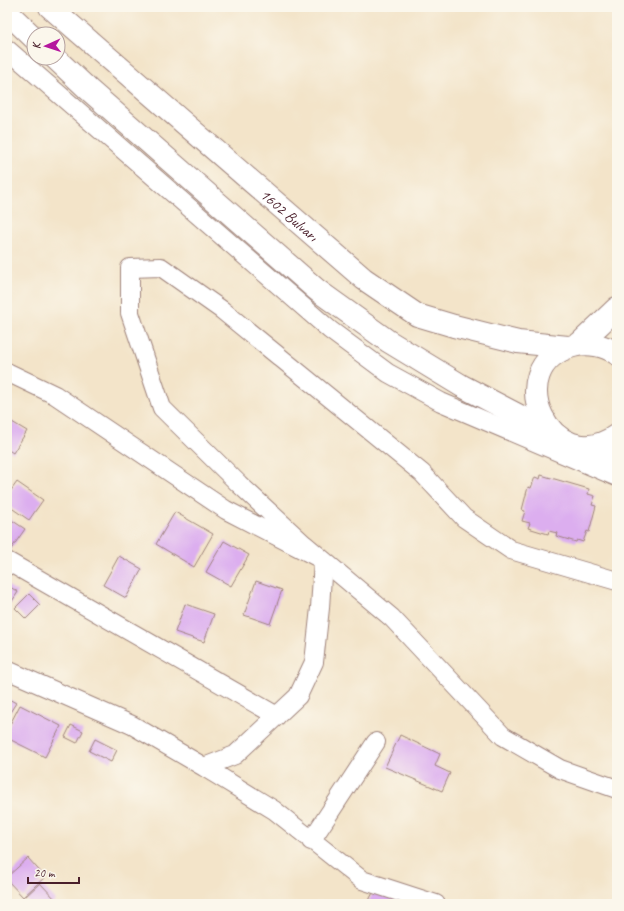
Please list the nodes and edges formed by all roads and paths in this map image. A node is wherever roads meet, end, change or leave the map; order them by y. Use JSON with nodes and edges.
{"nodes":[{"id":1,"x":50,"y":7,"type":"edge"},
{"id":2,"x":7,"y":12,"type":"edge"},
{"id":3,"x":26,"y":30,"type":"edge"},
{"id":4,"x":7,"y":49,"type":"edge"},
{"id":5,"x":64,"y":66,"type":"edge"},
{"id":6,"x":617,"y":308,"type":"edge"},
{"id":7,"x":574,"y":346,"type":"junction"},
{"id":8,"x":617,"y":354,"type":"edge"},
{"id":9,"x":7,"y":372,"type":"edge"},
{"id":10,"x":556,"y":435,"type":"junction"},
{"id":11,"x":617,"y":435,"type":"edge"},
{"id":12,"x":576,"y":444,"type":"junction"},
{"id":13,"x":617,"y":456,"type":"edge"},
{"id":14,"x":617,"y":477,"type":"edge"},
{"id":15,"x":323,"y":560,"type":"junction"},
{"id":16,"x":7,"y":561,"type":"edge"},
{"id":17,"x":617,"y":581,"type":"edge"},
{"id":18,"x":7,"y":670,"type":"edge"},
{"id":19,"x":277,"y":716,"type":"junction"},
{"id":20,"x":376,"y":742,"type":"dead end"},
{"id":21,"x":204,"y":767,"type":"junction"},
{"id":22,"x":617,"y":789,"type":"edge"},
{"id":23,"x":311,"y":841,"type":"junction"},
{"id":24,"x":436,"y":904,"type":"edge"}],
"edges":[{"from":1,"to":7,"type":"street","name":"1602 Bulvarı"},
{"from":2,"to":3,"type":"street"},
{"from":4,"to":14,"type":"street"},
{"from":5,"to":10,"type":"street"},
{"from":6,"to":7,"type":"street"},
{"from":7,"to":8,"type":"street","name":"1602 Bulvarı"},
{"from":7,"to":10,"type":"street"},
{"from":9,"to":15,"type":"street"},
{"from":10,"to":12,"type":"street"},
{"from":11,"to":12,"type":"street"},
{"from":12,"to":13,"type":"street"},
{"from":15,"to":17,"type":"street"},
{"from":15,"to":19,"type":"street"},
{"from":15,"to":22,"type":"street"},
{"from":16,"to":19,"type":"street"},
{"from":18,"to":21,"type":"street"},
{"from":19,"to":21,"type":"street"},
{"from":20,"to":23,"type":"street"},
{"from":21,"to":23,"type":"street"},
{"from":23,"to":24,"type":"street"}]}
